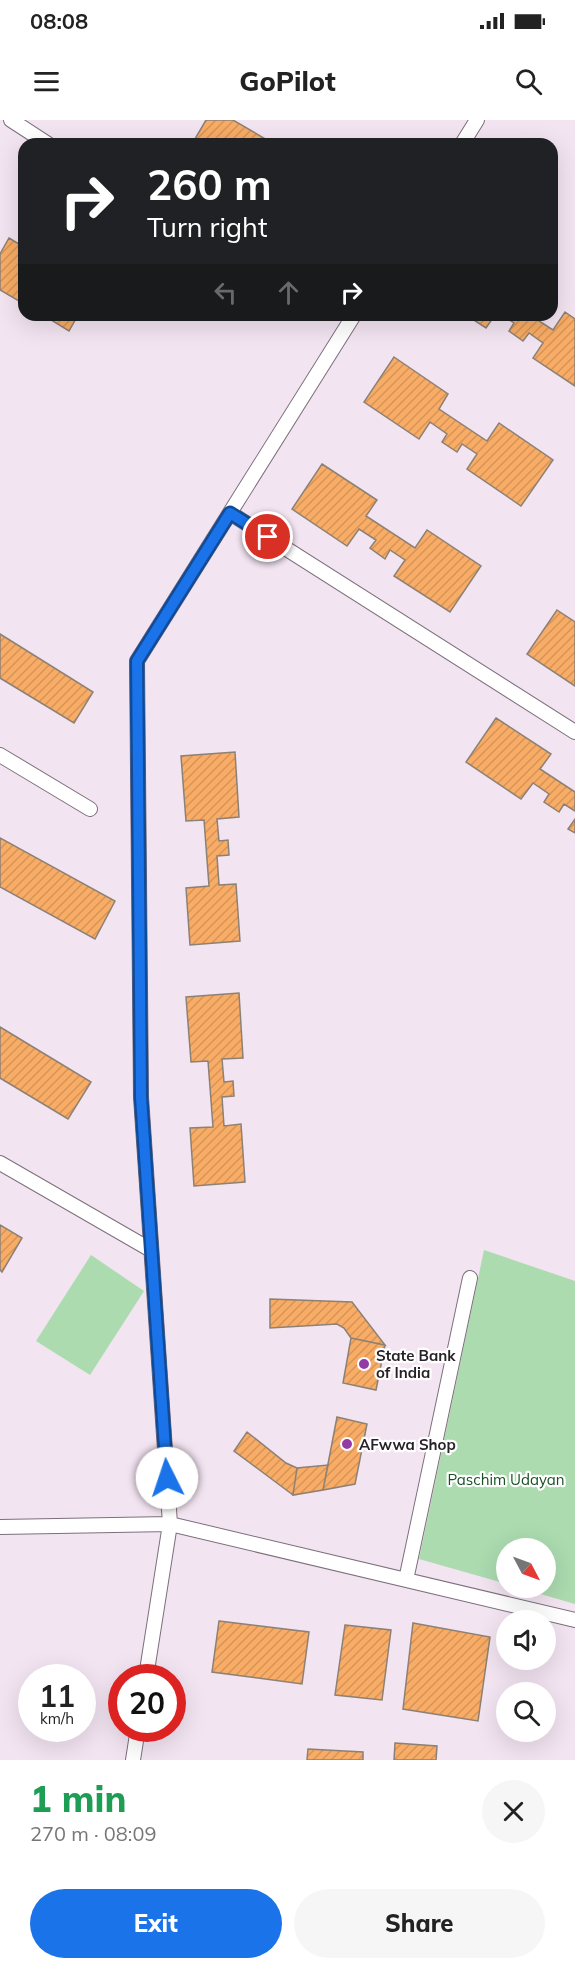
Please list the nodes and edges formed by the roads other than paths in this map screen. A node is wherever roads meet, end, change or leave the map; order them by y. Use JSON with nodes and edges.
{"nodes":[{"id":1,"x":11,"y":120,"type":"edge"},
{"id":2,"x":477,"y":120,"type":"edge"},
{"id":3,"x":39,"y":138,"type":"edge"},
{"id":4,"x":466,"y":138,"type":"edge"},
{"id":5,"x":350,"y":321,"type":"edge"},
{"id":6,"x":230,"y":513,"type":"junction"},
{"id":7,"x":575,"y":732,"type":"edge"},
{"id":8,"x":0,"y":755,"type":"edge"},
{"id":9,"x":90,"y":809,"type":"dead end"},
{"id":10,"x":0,"y":1163,"type":"edge"},
{"id":11,"x":151,"y":1250,"type":"junction"},
{"id":12,"x":471,"y":1278,"type":"dead end"},
{"id":13,"x":170,"y":1524,"type":"junction"},
{"id":14,"x":0,"y":1527,"type":"edge"},
{"id":15,"x":406,"y":1580,"type":"junction"},
{"id":16,"x":575,"y":1620,"type":"edge"},
{"id":17,"x":148,"y":1664,"type":"edge"},
{"id":18,"x":136,"y":1742,"type":"edge"},
{"id":19,"x":133,"y":1760,"type":"edge"}],
"edges":[{"from":1,"to":3,"type":"lane"},
{"from":2,"to":4,"type":"lane"},
{"from":5,"to":6,"type":"lane"},
{"from":6,"to":7,"type":"lane"},
{"from":6,"to":11,"type":"lane"},
{"from":8,"to":9,"type":"lane"},
{"from":10,"to":11,"type":"lane"},
{"from":11,"to":13,"type":"lane"},
{"from":12,"to":15,"type":"lane"},
{"from":13,"to":14,"type":"lane"},
{"from":13,"to":15,"type":"lane"},
{"from":13,"to":17,"type":"lane"},
{"from":15,"to":16,"type":"lane"},
{"from":18,"to":19,"type":"lane"}]}
